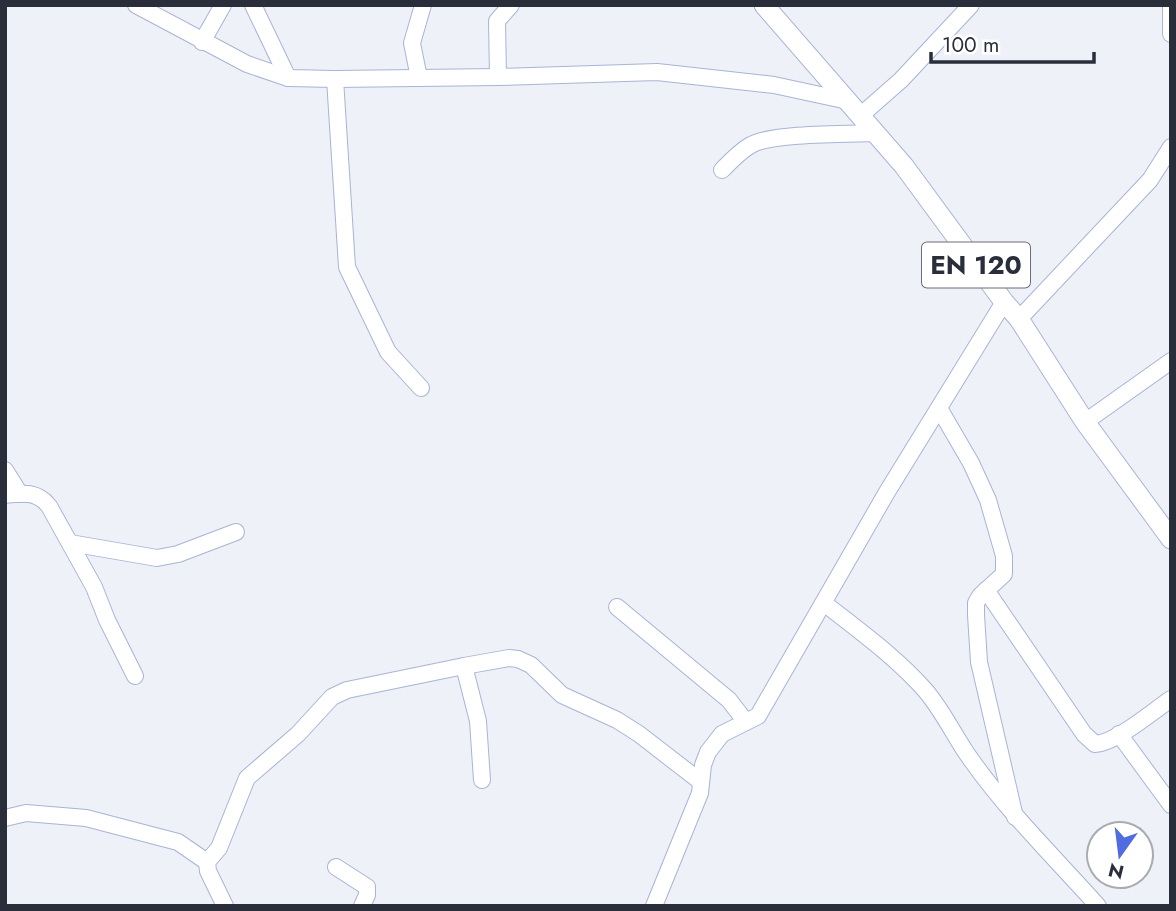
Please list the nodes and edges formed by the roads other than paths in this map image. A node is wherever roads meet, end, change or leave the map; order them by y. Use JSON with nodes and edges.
{"nodes":[{"id":1,"x":136,"y":5,"type":"edge"},
{"id":2,"x":223,"y":5,"type":"edge"},
{"id":3,"x":253,"y":5,"type":"edge"},
{"id":4,"x":423,"y":5,"type":"edge"},
{"id":5,"x":511,"y":5,"type":"edge"},
{"id":6,"x":764,"y":5,"type":"edge"},
{"id":7,"x":1171,"y":6,"type":"edge"},
{"id":8,"x":963,"y":8,"type":"edge"},
{"id":9,"x":1171,"y":34,"type":"edge"},
{"id":10,"x":202,"y":42,"type":"junction"},
{"id":11,"x":498,"y":77,"type":"junction"},
{"id":12,"x":288,"y":78,"type":"junction"},
{"id":13,"x":419,"y":78,"type":"junction"},
{"id":14,"x":335,"y":79,"type":"junction"},
{"id":15,"x":854,"y":109,"type":"junction"},
{"id":16,"x":875,"y":133,"type":"junction"},
{"id":17,"x":1171,"y":147,"type":"edge"},
{"id":18,"x":722,"y":170,"type":"dead end"},
{"id":19,"x":1004,"y":302,"type":"junction"},
{"id":20,"x":1018,"y":319,"type":"junction"},
{"id":21,"x":1171,"y":361,"type":"edge"},
{"id":22,"x":421,"y":388,"type":"dead end"},
{"id":23,"x":939,"y":408,"type":"junction"},
{"id":24,"x":1086,"y":422,"type":"junction"},
{"id":25,"x":5,"y":470,"type":"edge"},
{"id":26,"x":12,"y":494,"type":"edge"},
{"id":27,"x":236,"y":532,"type":"dead end"},
{"id":28,"x":1170,"y":536,"type":"edge"},
{"id":29,"x":70,"y":542,"type":"junction"},
{"id":30,"x":986,"y":590,"type":"junction"},
{"id":31,"x":824,"y":603,"type":"junction"},
{"id":32,"x":617,"y":607,"type":"dead end"},
{"id":33,"x":464,"y":666,"type":"junction"},
{"id":34,"x":135,"y":676,"type":"dead end"},
{"id":35,"x":1171,"y":699,"type":"edge"},
{"id":36,"x":746,"y":722,"type":"junction"},
{"id":37,"x":1119,"y":734,"type":"junction"},
{"id":38,"x":482,"y":780,"type":"dead end"},
{"id":39,"x":701,"y":782,"type":"junction"},
{"id":40,"x":1171,"y":805,"type":"edge"},
{"id":41,"x":1015,"y":817,"type":"junction"},
{"id":42,"x":5,"y":818,"type":"edge"},
{"id":43,"x":207,"y":862,"type":"junction"},
{"id":44,"x":336,"y":867,"type":"dead end"},
{"id":45,"x":225,"y":906,"type":"edge"},
{"id":46,"x":362,"y":906,"type":"edge"},
{"id":47,"x":654,"y":906,"type":"edge"},
{"id":48,"x":1098,"y":906,"type":"edge"}],
"edges":[{"from":1,"to":10,"type":"street"},
{"from":2,"to":10,"type":"street"},
{"from":3,"to":12,"type":"street"},
{"from":4,"to":13,"type":"street"},
{"from":5,"to":11,"type":"street"},
{"from":6,"to":15,"type":"main road","number":"EN 120"},
{"from":7,"to":9,"type":"street"},
{"from":8,"to":15,"type":"street"},
{"from":10,"to":12,"type":"street"},
{"from":11,"to":13,"type":"street"},
{"from":11,"to":15,"type":"street"},
{"from":12,"to":14,"type":"street"},
{"from":13,"to":14,"type":"street"},
{"from":14,"to":22,"type":"street"},
{"from":15,"to":16,"type":"main road","number":"EN 120"},
{"from":16,"to":18,"type":"street"},
{"from":16,"to":19,"type":"main road","number":"EN 120"},
{"from":17,"to":20,"type":"street"},
{"from":19,"to":20,"type":"main road","number":"EN 120"},
{"from":19,"to":23,"type":"street"},
{"from":20,"to":24,"type":"main road","number":"EN 120"},
{"from":21,"to":24,"type":"street"},
{"from":23,"to":30,"type":"street"},
{"from":23,"to":31,"type":"street"},
{"from":24,"to":28,"type":"main road","number":"EN 120"},
{"from":25,"to":26,"type":"street"},
{"from":26,"to":29,"type":"street"},
{"from":27,"to":29,"type":"street"},
{"from":29,"to":34,"type":"street"},
{"from":30,"to":37,"type":"street"},
{"from":30,"to":41,"type":"street"},
{"from":31,"to":36,"type":"street"},
{"from":31,"to":41,"type":"street"},
{"from":32,"to":36,"type":"street"},
{"from":33,"to":38,"type":"street"},
{"from":33,"to":39,"type":"street"},
{"from":33,"to":43,"type":"street"},
{"from":35,"to":37,"type":"street"},
{"from":36,"to":39,"type":"street"},
{"from":37,"to":40,"type":"street"},
{"from":39,"to":47,"type":"street"},
{"from":41,"to":48,"type":"street"},
{"from":42,"to":43,"type":"street"},
{"from":43,"to":45,"type":"street"},
{"from":44,"to":46,"type":"street"}]}
